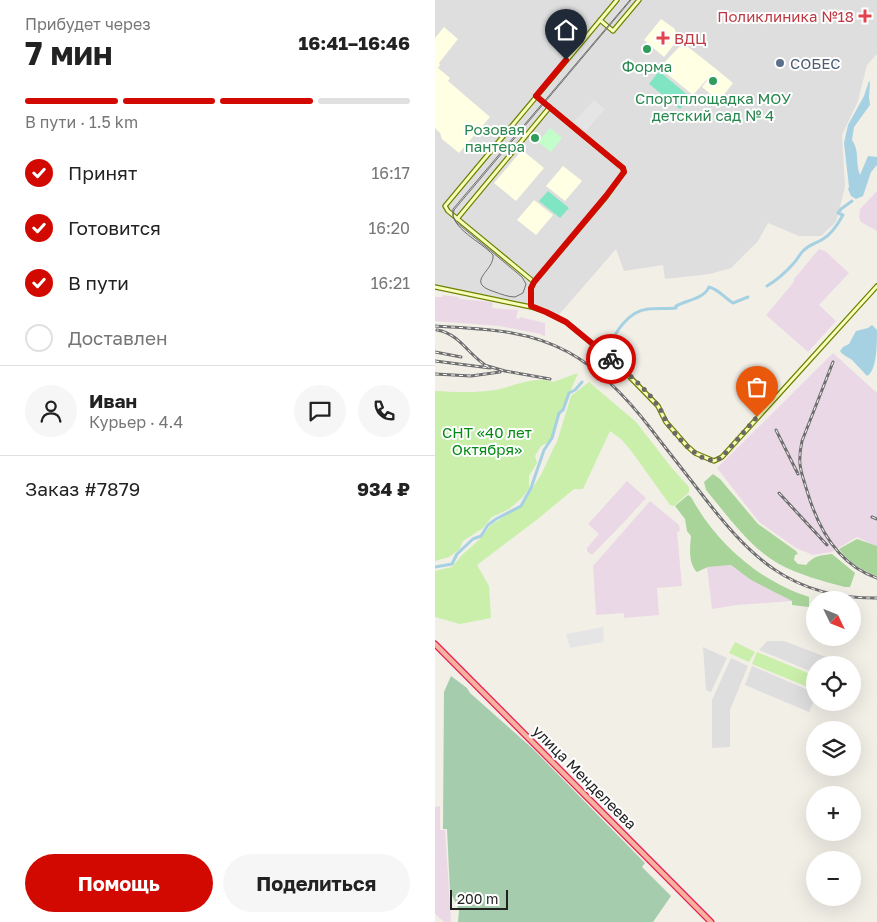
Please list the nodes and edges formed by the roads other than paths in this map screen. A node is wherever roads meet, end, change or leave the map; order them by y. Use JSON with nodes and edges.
{"nodes":[{"id":1,"x":617,"y":0,"type":"edge"},
{"id":2,"x":639,"y":0,"type":"edge"},
{"id":3,"x":600,"y":20,"type":"junction"},
{"id":4,"x":536,"y":96,"type":"junction"},
{"id":5,"x":549,"y":108,"type":"junction"},
{"id":6,"x":457,"y":219,"type":"junction"},
{"id":7,"x":534,"y":282,"type":"junction"},
{"id":8,"x":877,"y":286,"type":"edge"},
{"id":9,"x":435,"y":287,"type":"edge"},
{"id":10,"x":531,"y":306,"type":"junction"},
{"id":11,"x":435,"y":644,"type":"edge"},
{"id":12,"x":435,"y":648,"type":"edge"},
{"id":13,"x":709,"y":922,"type":"edge"}],
"edges":[{"from":1,"to":3,"type":"main road"},
{"from":2,"to":3,"type":"main road"},
{"from":3,"to":4,"type":"main road"},
{"from":4,"to":5,"type":"main road"},
{"from":4,"to":6,"type":"main road"},
{"from":5,"to":6,"type":"main road"},
{"from":5,"to":7,"type":"main road"},
{"from":6,"to":7,"type":"main road"},
{"from":7,"to":10,"type":"main road"},
{"from":8,"to":10,"type":"main road"},
{"from":9,"to":10,"type":"main road"},
{"from":11,"to":13,"type":"highway","name":"улица Менделеева"},
{"from":12,"to":13,"type":"highway","name":"улица Менделеева"}]}
